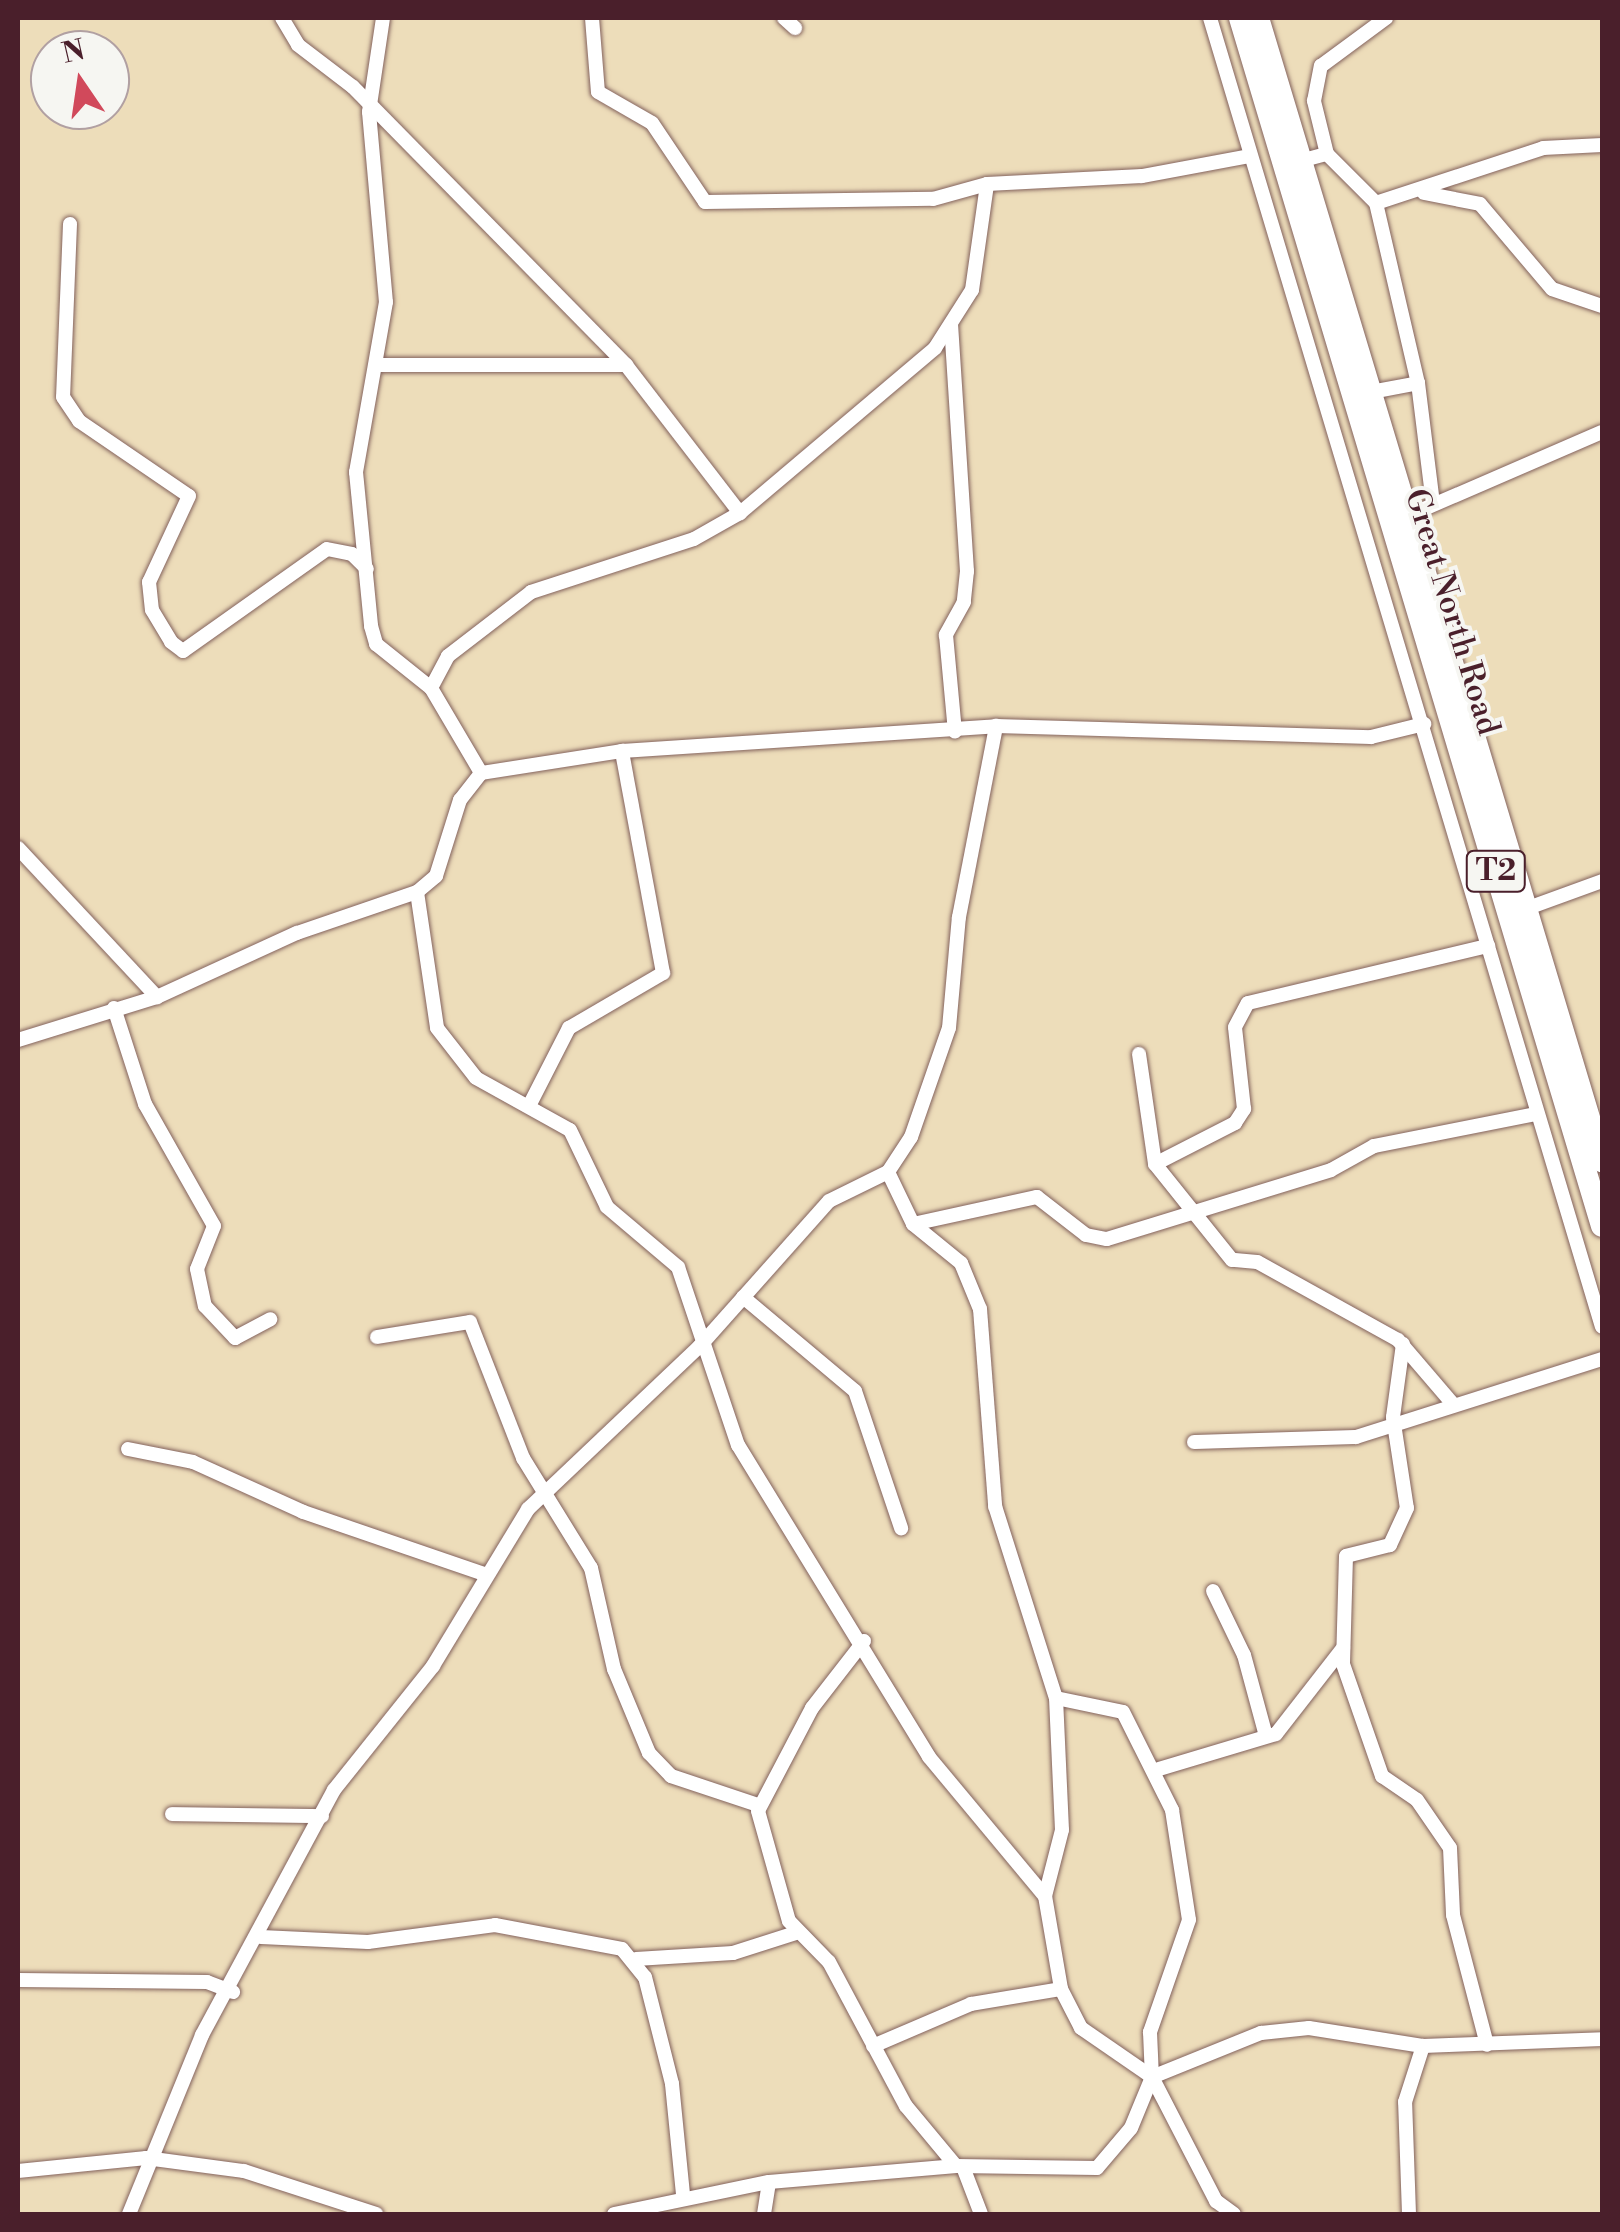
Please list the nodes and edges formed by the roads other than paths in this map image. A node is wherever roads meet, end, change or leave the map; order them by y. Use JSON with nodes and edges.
{"nodes":[{"id":1,"x":282,"y":18,"type":"edge"},
{"id":2,"x":383,"y":18,"type":"edge"},
{"id":3,"x":592,"y":18,"type":"edge"},
{"id":4,"x":1210,"y":18,"type":"edge"},
{"id":5,"x":1240,"y":18,"type":"edge"},
{"id":6,"x":1258,"y":18,"type":"edge"},
{"id":7,"x":1386,"y":18,"type":"edge"},
{"id":8,"x":369,"y":112,"type":"junction"},
{"id":9,"x":1602,"y":146,"type":"edge"},
{"id":10,"x":1327,"y":154,"type":"junction"},
{"id":11,"x":1250,"y":156,"type":"junction"},
{"id":12,"x":1300,"y":161,"type":"junction"},
{"id":13,"x":987,"y":184,"type":"junction"},
{"id":14,"x":1418,"y":192,"type":"junction"},
{"id":15,"x":1376,"y":203,"type":"junction"},
{"id":16,"x":70,"y":224,"type":"dead end"},
{"id":17,"x":1602,"y":306,"type":"edge"},
{"id":18,"x":950,"y":324,"type":"junction"},
{"id":19,"x":380,"y":365,"type":"junction"},
{"id":20,"x":626,"y":365,"type":"junction"},
{"id":21,"x":1418,"y":383,"type":"junction"},
{"id":22,"x":1371,"y":392,"type":"junction"},
{"id":23,"x":1602,"y":432,"type":"edge"},
{"id":24,"x":1434,"y":504,"type":"junction"},
{"id":25,"x":740,"y":513,"type":"junction"},
{"id":26,"x":1410,"y":515,"type":"junction"},
{"id":27,"x":367,"y":569,"type":"junction"},
{"id":28,"x":431,"y":688,"type":"junction"},
{"id":29,"x":1424,"y":724,"type":"junction"},
{"id":30,"x":996,"y":726,"type":"junction"},
{"id":31,"x":955,"y":732,"type":"junction"},
{"id":32,"x":622,"y":752,"type":"junction"},
{"id":33,"x":480,"y":774,"type":"junction"},
{"id":34,"x":18,"y":848,"type":"edge"},
{"id":35,"x":1602,"y":881,"type":"edge"},
{"id":36,"x":417,"y":892,"type":"junction"},
{"id":37,"x":1528,"y":908,"type":"junction"},
{"id":38,"x":1488,"y":946,"type":"junction"},
{"id":39,"x":157,"y":997,"type":"junction"},
{"id":40,"x":114,"y":1008,"type":"junction"},
{"id":41,"x":18,"y":1040,"type":"edge"},
{"id":42,"x":1139,"y":1054,"type":"dead end"},
{"id":43,"x":529,"y":1106,"type":"junction"},
{"id":44,"x":1536,"y":1114,"type":"junction"},
{"id":45,"x":1600,"y":1147,"type":"edge"},
{"id":46,"x":1156,"y":1164,"type":"junction"},
{"id":47,"x":888,"y":1172,"type":"junction"},
{"id":48,"x":1192,"y":1214,"type":"junction"},
{"id":49,"x":912,"y":1224,"type":"junction"},
{"id":50,"x":1602,"y":1226,"type":"edge"},
{"id":51,"x":744,"y":1297,"type":"junction"},
{"id":52,"x":270,"y":1319,"type":"dead end"},
{"id":53,"x":1602,"y":1327,"type":"edge"},
{"id":54,"x":377,"y":1338,"type":"dead end"},
{"id":55,"x":1403,"y":1344,"type":"junction"},
{"id":56,"x":700,"y":1347,"type":"junction"},
{"id":57,"x":1602,"y":1358,"type":"edge"},
{"id":58,"x":1452,"y":1403,"type":"junction"},
{"id":59,"x":1394,"y":1427,"type":"junction"},
{"id":60,"x":1194,"y":1442,"type":"dead end"},
{"id":61,"x":128,"y":1449,"type":"dead end"},
{"id":62,"x":543,"y":1489,"type":"junction"},
{"id":63,"x":901,"y":1528,"type":"dead end"},
{"id":64,"x":484,"y":1574,"type":"junction"},
{"id":65,"x":1213,"y":1591,"type":"dead end"},
{"id":66,"x":864,"y":1641,"type":"junction"},
{"id":67,"x":1343,"y":1648,"type":"junction"},
{"id":68,"x":1056,"y":1698,"type":"junction"},
{"id":69,"x":1266,"y":1736,"type":"junction"},
{"id":70,"x":1159,"y":1769,"type":"junction"},
{"id":71,"x":758,"y":1804,"type":"junction"},
{"id":72,"x":172,"y":1814,"type":"dead end"},
{"id":73,"x":322,"y":1816,"type":"junction"},
{"id":74,"x":1045,"y":1896,"type":"junction"},
{"id":75,"x":799,"y":1932,"type":"junction"},
{"id":76,"x":260,"y":1937,"type":"junction"},
{"id":77,"x":636,"y":1958,"type":"junction"},
{"id":78,"x":18,"y":1980,"type":"edge"},
{"id":79,"x":1061,"y":1989,"type":"junction"},
{"id":80,"x":233,"y":1992,"type":"junction"},
{"id":81,"x":1602,"y":2039,"type":"edge"},
{"id":82,"x":1487,"y":2045,"type":"junction"},
{"id":83,"x":872,"y":2046,"type":"junction"},
{"id":84,"x":1424,"y":2046,"type":"junction"},
{"id":85,"x":1152,"y":2077,"type":"junction"},
{"id":86,"x":146,"y":2158,"type":"junction"},
{"id":87,"x":960,"y":2166,"type":"junction"},
{"id":88,"x":18,"y":2170,"type":"edge"},
{"id":89,"x":770,"y":2182,"type":"junction"},
{"id":90,"x":683,"y":2195,"type":"junction"},
{"id":91,"x":345,"y":2208,"type":"edge"},
{"id":92,"x":129,"y":2214,"type":"edge"},
{"id":93,"x":376,"y":2214,"type":"edge"},
{"id":94,"x":614,"y":2214,"type":"edge"},
{"id":95,"x":764,"y":2214,"type":"edge"},
{"id":96,"x":982,"y":2214,"type":"edge"},
{"id":97,"x":1233,"y":2214,"type":"edge"},
{"id":98,"x":1409,"y":2214,"type":"edge"}],
"edges":[{"from":1,"to":8,"type":"street"},
{"from":2,"to":8,"type":"street"},
{"from":3,"to":13,"type":"street"},
{"from":4,"to":11,"type":"street"},
{"from":5,"to":50,"type":"main road","name":"Great North Road","number":"T2"},
{"from":6,"to":12,"type":"main road","name":"Great North Road","number":"T2"},
{"from":7,"to":10,"type":"street"},
{"from":8,"to":19,"type":"street"},
{"from":8,"to":20,"type":"street"},
{"from":9,"to":14,"type":"street"},
{"from":10,"to":12,"type":"street"},
{"from":10,"to":15,"type":"street"},
{"from":11,"to":13,"type":"street"},
{"from":11,"to":29,"type":"street"},
{"from":12,"to":22,"type":"main road","name":"Great North Road","number":"T2"},
{"from":13,"to":18,"type":"street"},
{"from":14,"to":15,"type":"street"},
{"from":14,"to":17,"type":"street"},
{"from":15,"to":21,"type":"street"},
{"from":16,"to":27,"type":"street"},
{"from":18,"to":25,"type":"street"},
{"from":18,"to":31,"type":"street"},
{"from":19,"to":20,"type":"street"},
{"from":19,"to":27,"type":"street"},
{"from":20,"to":25,"type":"street"},
{"from":21,"to":22,"type":"street"},
{"from":21,"to":24,"type":"street"},
{"from":22,"to":26,"type":"main road","name":"Great North Road","number":"T2"},
{"from":23,"to":24,"type":"street"},
{"from":24,"to":26,"type":"street"},
{"from":25,"to":28,"type":"street"},
{"from":26,"to":37,"type":"main road","name":"Great North Road","number":"T2"},
{"from":27,"to":28,"type":"street"},
{"from":28,"to":33,"type":"street"},
{"from":29,"to":30,"type":"street"},
{"from":29,"to":38,"type":"street"},
{"from":30,"to":31,"type":"street"},
{"from":30,"to":47,"type":"street"},
{"from":31,"to":32,"type":"street"},
{"from":32,"to":33,"type":"street"},
{"from":32,"to":43,"type":"street"},
{"from":33,"to":36,"type":"street"},
{"from":34,"to":39,"type":"street"},
{"from":35,"to":37,"type":"street"},
{"from":36,"to":39,"type":"street"},
{"from":36,"to":43,"type":"street"},
{"from":37,"to":45,"type":"main road","name":"Great North Road","number":"T2"},
{"from":38,"to":44,"type":"street"},
{"from":38,"to":46,"type":"street"},
{"from":39,"to":40,"type":"street"},
{"from":40,"to":41,"type":"street"},
{"from":40,"to":52,"type":"street"},
{"from":42,"to":46,"type":"street"},
{"from":43,"to":56,"type":"street"},
{"from":44,"to":48,"type":"street"},
{"from":44,"to":53,"type":"street"},
{"from":46,"to":48,"type":"street"},
{"from":47,"to":49,"type":"street"},
{"from":47,"to":51,"type":"street"},
{"from":48,"to":49,"type":"street"},
{"from":48,"to":55,"type":"street"},
{"from":49,"to":68,"type":"street"},
{"from":51,"to":56,"type":"street"},
{"from":51,"to":63,"type":"street"},
{"from":54,"to":62,"type":"street"},
{"from":55,"to":58,"type":"street"},
{"from":55,"to":59,"type":"street"},
{"from":56,"to":62,"type":"street"},
{"from":56,"to":66,"type":"street"},
{"from":57,"to":58,"type":"street"},
{"from":58,"to":59,"type":"street"},
{"from":59,"to":60,"type":"street"},
{"from":59,"to":67,"type":"street"},
{"from":61,"to":64,"type":"street"},
{"from":62,"to":64,"type":"street"},
{"from":62,"to":71,"type":"street"},
{"from":64,"to":73,"type":"street"},
{"from":65,"to":69,"type":"street"},
{"from":66,"to":71,"type":"street"},
{"from":66,"to":74,"type":"street"},
{"from":67,"to":69,"type":"street"},
{"from":67,"to":82,"type":"street"},
{"from":68,"to":70,"type":"street"},
{"from":68,"to":74,"type":"street"},
{"from":69,"to":70,"type":"street"},
{"from":70,"to":85,"type":"street"},
{"from":71,"to":75,"type":"street"},
{"from":72,"to":73,"type":"street"},
{"from":73,"to":76,"type":"street"},
{"from":74,"to":79,"type":"street"},
{"from":75,"to":77,"type":"street"},
{"from":75,"to":83,"type":"street"},
{"from":76,"to":77,"type":"street"},
{"from":76,"to":80,"type":"street"},
{"from":77,"to":90,"type":"street"},
{"from":78,"to":80,"type":"street"},
{"from":79,"to":83,"type":"street"},
{"from":79,"to":85,"type":"street"},
{"from":80,"to":86,"type":"street"},
{"from":81,"to":82,"type":"street"},
{"from":82,"to":84,"type":"street"},
{"from":83,"to":87,"type":"street"},
{"from":84,"to":85,"type":"street"},
{"from":84,"to":98,"type":"street"},
{"from":85,"to":87,"type":"street"},
{"from":85,"to":97,"type":"street"},
{"from":86,"to":88,"type":"street"},
{"from":86,"to":91,"type":"street"},
{"from":86,"to":92,"type":"street"},
{"from":87,"to":89,"type":"street"},
{"from":87,"to":96,"type":"street"},
{"from":89,"to":90,"type":"street"},
{"from":89,"to":95,"type":"street"},
{"from":90,"to":94,"type":"street"},
{"from":91,"to":93,"type":"street"}]}
